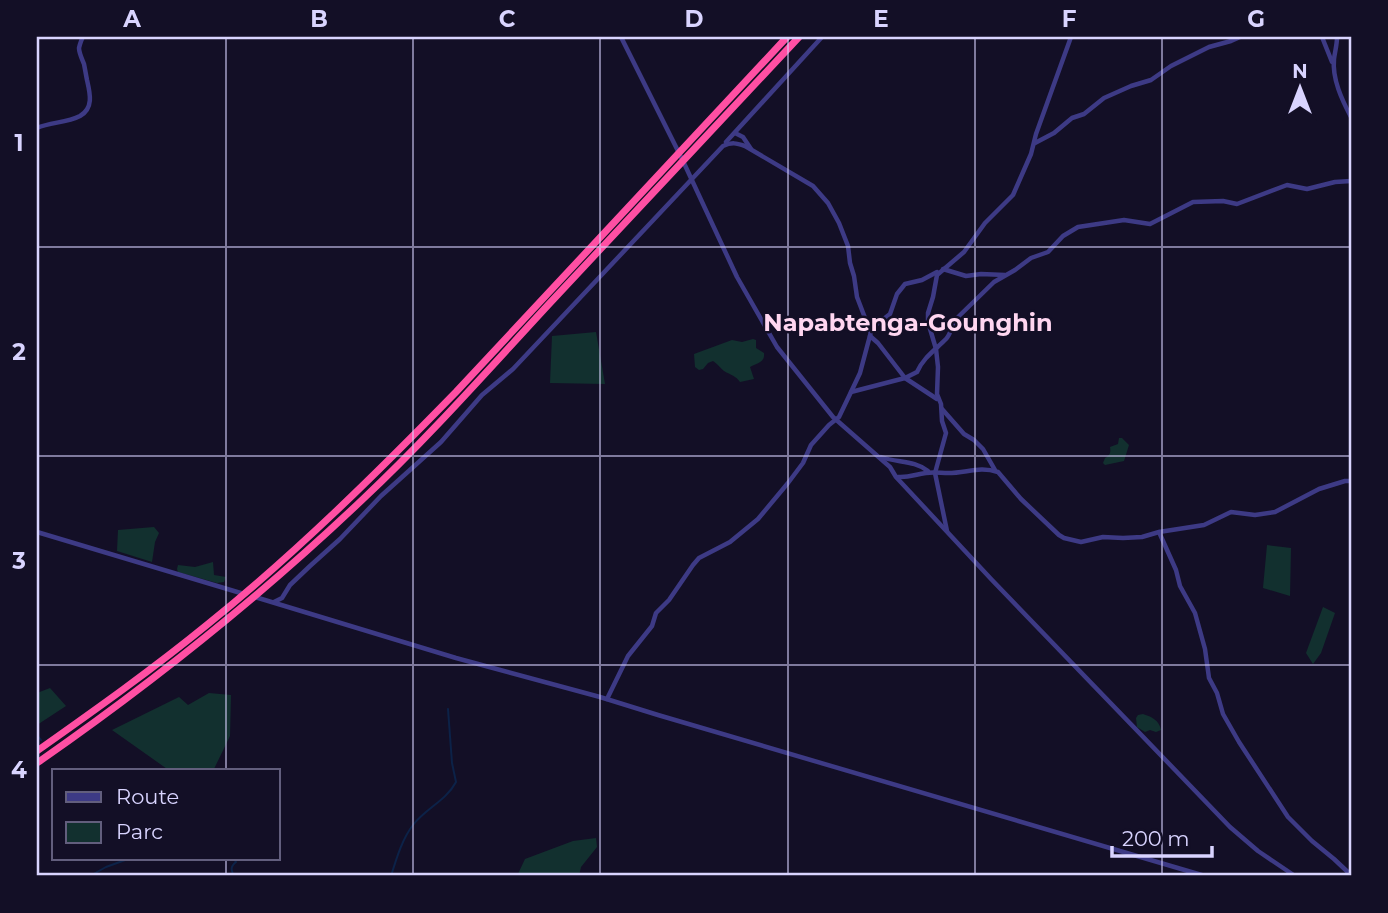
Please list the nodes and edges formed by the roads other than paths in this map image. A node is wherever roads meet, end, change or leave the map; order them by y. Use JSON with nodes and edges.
{"nodes":[{"id":1,"x":83,"y":37,"type":"edge"},
{"id":2,"x":621,"y":37,"type":"edge"},
{"id":3,"x":787,"y":37,"type":"edge"},
{"id":4,"x":799,"y":37,"type":"edge"},
{"id":5,"x":822,"y":37,"type":"edge"},
{"id":6,"x":1071,"y":37,"type":"edge"},
{"id":7,"x":1240,"y":37,"type":"edge"},
{"id":8,"x":1322,"y":37,"type":"edge"},
{"id":9,"x":1338,"y":37,"type":"edge"},
{"id":10,"x":1335,"y":75,"type":"junction"},
{"id":11,"x":1351,"y":117,"type":"edge"},
{"id":12,"x":37,"y":128,"type":"edge"},
{"id":13,"x":735,"y":133,"type":"junction"},
{"id":14,"x":1034,"y":144,"type":"junction"},
{"id":15,"x":723,"y":146,"type":"junction"},
{"id":16,"x":751,"y":150,"type":"junction"},
{"id":17,"x":678,"y":152,"type":"junction"},
{"id":18,"x":682,"y":161,"type":"junction"},
{"id":19,"x":691,"y":179,"type":"junction"},
{"id":20,"x":1351,"y":181,"type":"edge"},
{"id":21,"x":940,"y":271,"type":"junction"},
{"id":22,"x":1005,"y":275,"type":"junction"},
{"id":23,"x":922,"y":280,"type":"junction"},
{"id":24,"x":935,"y":287,"type":"junction"},
{"id":25,"x":870,"y":334,"type":"junction"},
{"id":26,"x":936,"y":349,"type":"junction"},
{"id":27,"x":905,"y":378,"type":"junction"},
{"id":28,"x":851,"y":393,"type":"junction"},
{"id":29,"x":939,"y":400,"type":"junction"},
{"id":30,"x":942,"y":408,"type":"junction"},
{"id":31,"x":836,"y":420,"type":"junction"},
{"id":32,"x":880,"y":457,"type":"junction"},
{"id":33,"x":995,"y":470,"type":"junction"},
{"id":34,"x":932,"y":472,"type":"junction"},
{"id":35,"x":896,"y":477,"type":"junction"},
{"id":36,"x":1351,"y":481,"type":"edge"},
{"id":37,"x":947,"y":531,"type":"junction"},
{"id":38,"x":37,"y":532,"type":"edge"},
{"id":39,"x":1158,"y":532,"type":"junction"},
{"id":40,"x":244,"y":594,"type":"junction"},
{"id":41,"x":255,"y":597,"type":"junction"},
{"id":42,"x":273,"y":602,"type":"junction"},
{"id":43,"x":607,"y":699,"type":"junction"},
{"id":44,"x":42,"y":748,"type":"edge"},
{"id":45,"x":37,"y":763,"type":"edge"},
{"id":46,"x":1351,"y":875,"type":"edge"},
{"id":47,"x":1205,"y":876,"type":"edge"},
{"id":48,"x":1295,"y":876,"type":"edge"}],
"edges":[{"from":1,"to":12,"type":"street"},
{"from":2,"to":17,"type":"street"},
{"from":3,"to":17,"type":"highway"},
{"from":4,"to":18,"type":"highway"},
{"from":5,"to":13,"type":"street"},
{"from":6,"to":14,"type":"street"},
{"from":7,"to":14,"type":"street"},
{"from":8,"to":10,"type":"street"},
{"from":9,"to":10,"type":"street"},
{"from":10,"to":11,"type":"street"},
{"from":13,"to":15,"type":"street"},
{"from":13,"to":16,"type":"street"},
{"from":14,"to":21,"type":"street"},
{"from":15,"to":16,"type":"street"},
{"from":15,"to":19,"type":"street"},
{"from":16,"to":25,"type":"street"},
{"from":17,"to":18,"type":"street"},
{"from":17,"to":40,"type":"highway"},
{"from":18,"to":19,"type":"street"},
{"from":18,"to":41,"type":"highway"},
{"from":19,"to":31,"type":"street"},
{"from":19,"to":42,"type":"street"},
{"from":20,"to":22,"type":"street"},
{"from":21,"to":22,"type":"street"},
{"from":21,"to":23,"type":"street"},
{"from":21,"to":24,"type":"street"},
{"from":22,"to":26,"type":"street"},
{"from":23,"to":24,"type":"street"},
{"from":23,"to":25,"type":"street"},
{"from":24,"to":26,"type":"street"},
{"from":25,"to":27,"type":"street"},
{"from":25,"to":28,"type":"street"},
{"from":26,"to":27,"type":"street"},
{"from":26,"to":29,"type":"street"},
{"from":27,"to":28,"type":"street"},
{"from":27,"to":29,"type":"street"},
{"from":28,"to":31,"type":"street"},
{"from":29,"to":30,"type":"street"},
{"from":30,"to":33,"type":"street"},
{"from":30,"to":34,"type":"street"},
{"from":31,"to":32,"type":"street"},
{"from":31,"to":43,"type":"street"},
{"from":32,"to":34,"type":"street"},
{"from":32,"to":35,"type":"street"},
{"from":33,"to":34,"type":"street"},
{"from":33,"to":39,"type":"street"},
{"from":34,"to":35,"type":"street"},
{"from":34,"to":37,"type":"street"},
{"from":35,"to":37,"type":"street"},
{"from":36,"to":39,"type":"street"},
{"from":37,"to":48,"type":"street"},
{"from":38,"to":40,"type":"street"},
{"from":39,"to":46,"type":"street"},
{"from":40,"to":41,"type":"street"},
{"from":40,"to":44,"type":"highway"},
{"from":41,"to":42,"type":"street"},
{"from":41,"to":45,"type":"highway"},
{"from":42,"to":43,"type":"street"},
{"from":43,"to":47,"type":"street"}]}
